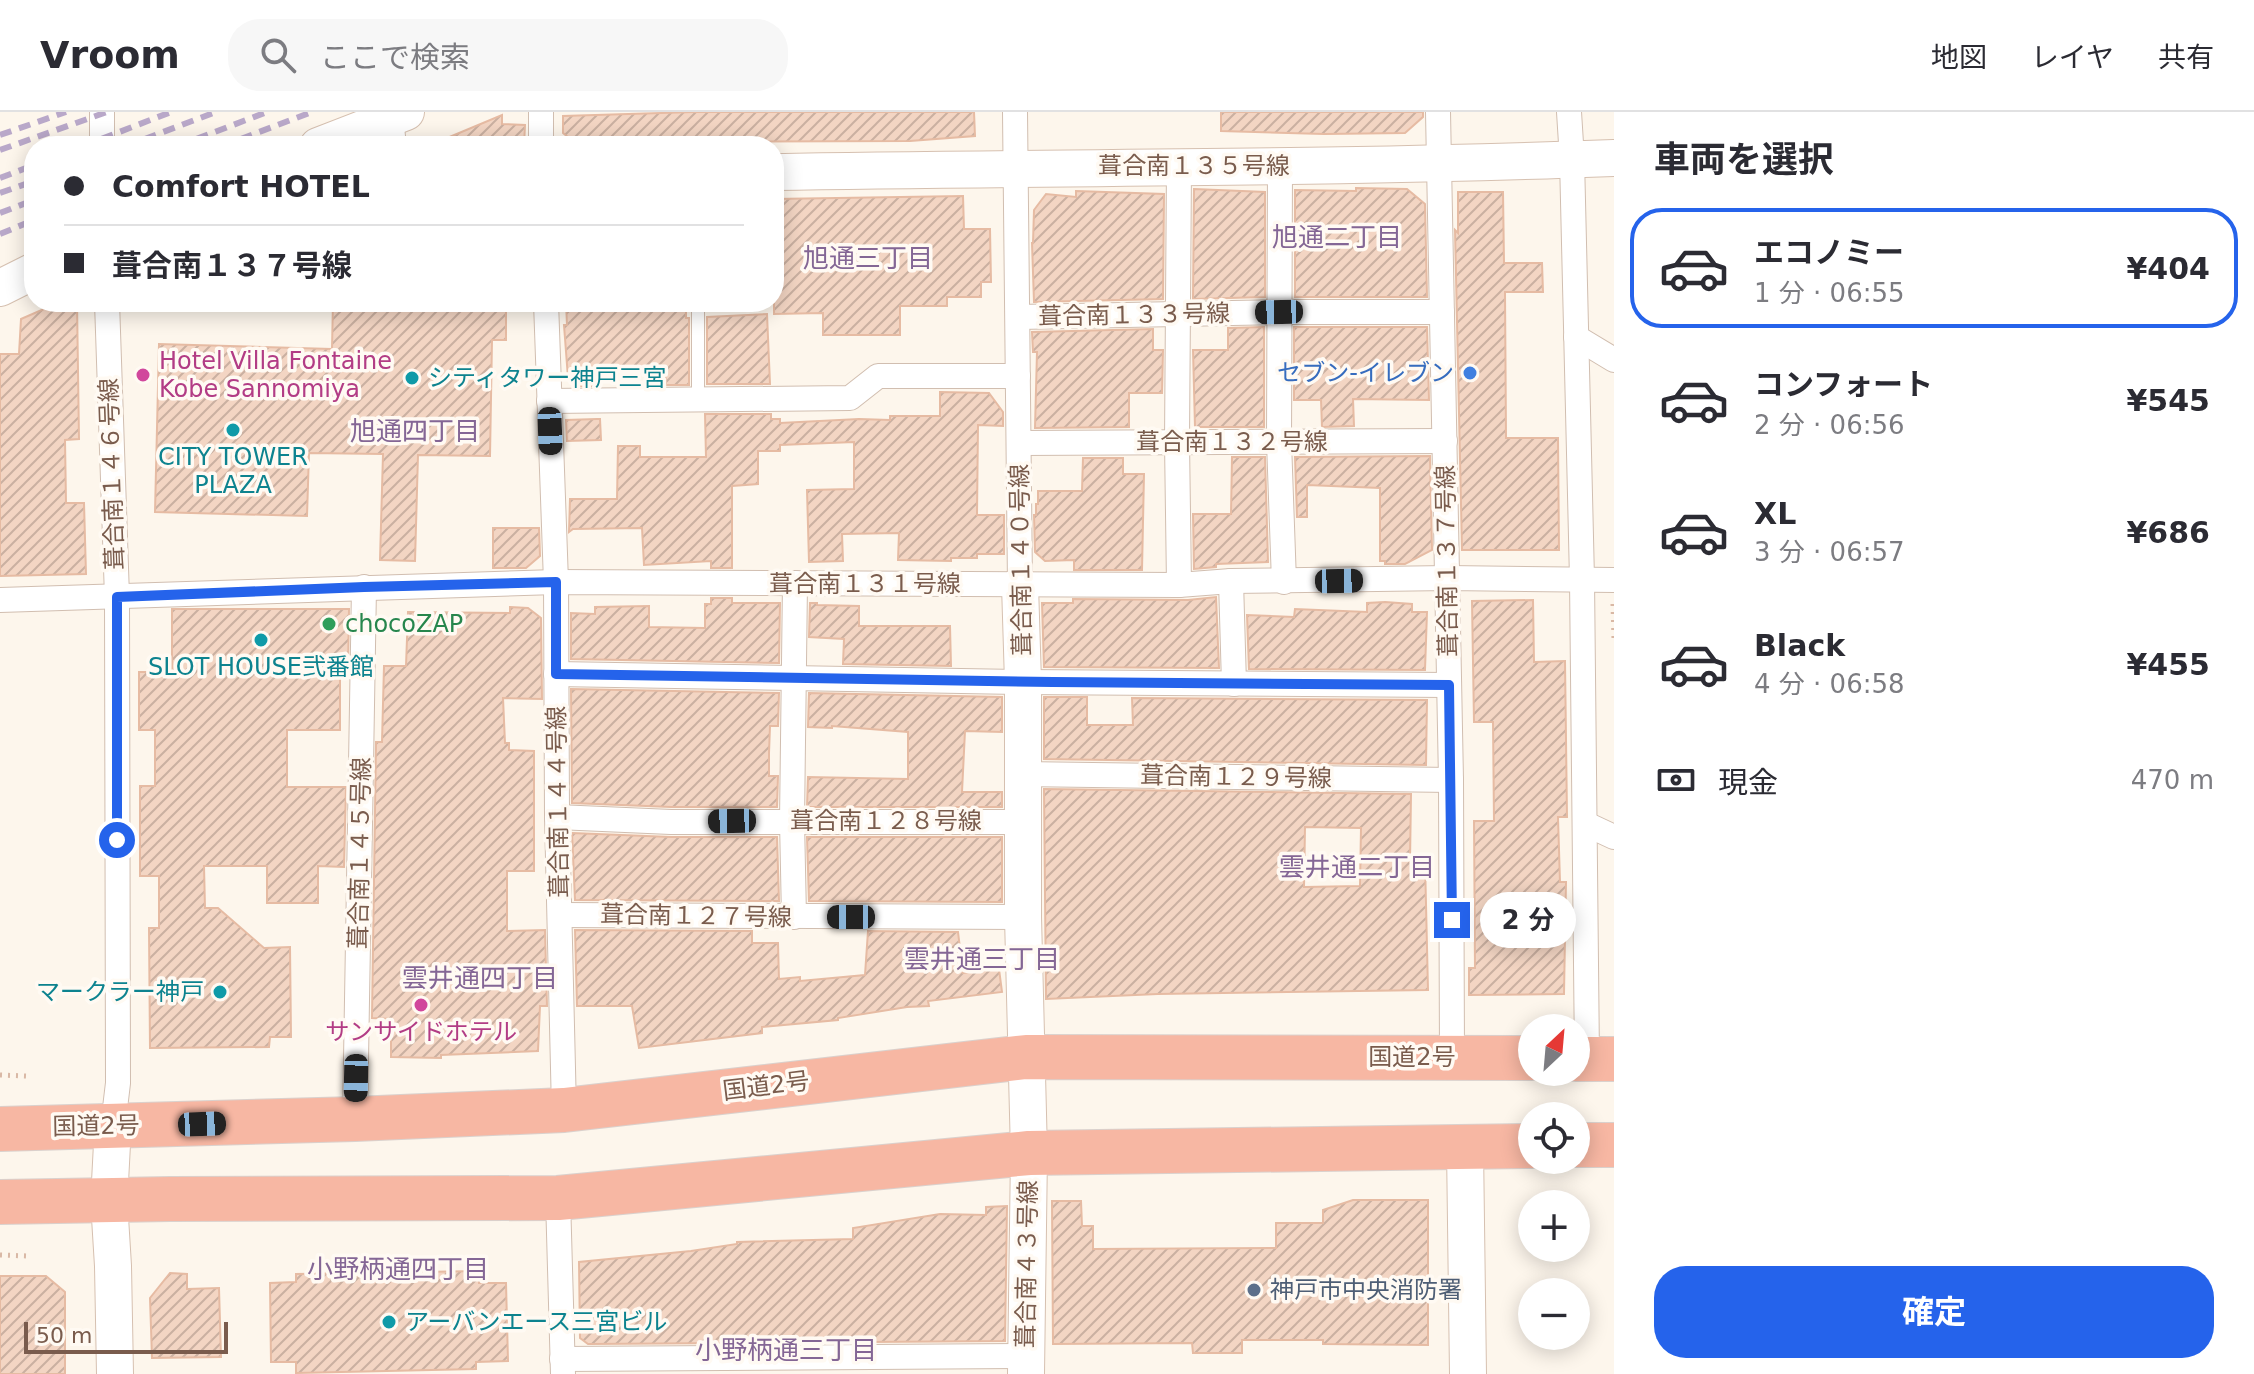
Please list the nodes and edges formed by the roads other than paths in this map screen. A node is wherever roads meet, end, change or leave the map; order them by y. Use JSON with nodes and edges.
{"nodes":[{"id":1,"x":102,"y":112,"type":"edge"},
{"id":2,"x":541,"y":112,"type":"edge"},
{"id":3,"x":1015,"y":112,"type":"edge"},
{"id":4,"x":1438,"y":112,"type":"edge"},
{"id":5,"x":1569,"y":112,"type":"edge"},
{"id":6,"x":397,"y":125,"type":"edge"},
{"id":7,"x":102,"y":136,"type":"edge"},
{"id":8,"x":356,"y":136,"type":"edge"},
{"id":9,"x":541,"y":136,"type":"edge"},
{"id":10,"x":1614,"y":158,"type":"edge"},
{"id":11,"x":1572,"y":159,"type":"junction"},
{"id":12,"x":1438,"y":162,"type":"junction"},
{"id":13,"x":1179,"y":166,"type":"junction"},
{"id":14,"x":1280,"y":166,"type":"junction"},
{"id":15,"x":1017,"y":167,"type":"junction"},
{"id":16,"x":784,"y":172,"type":"edge"},
{"id":17,"x":24,"y":276,"type":"edge"},
{"id":18,"x":0,"y":288,"type":"edge"},
{"id":19,"x":107,"y":312,"type":"edge"},
{"id":20,"x":546,"y":312,"type":"edge"},
{"id":21,"x":698,"y":312,"type":"edge"},
{"id":22,"x":1279,"y":312,"type":"junction"},
{"id":23,"x":1442,"y":312,"type":"junction"},
{"id":24,"x":1178,"y":314,"type":"junction"},
{"id":25,"x":1018,"y":317,"type":"junction"},
{"id":26,"x":1576,"y":337,"type":"junction"},
{"id":27,"x":1614,"y":360,"type":"edge"},
{"id":28,"x":1018,"y":376,"type":"junction"},
{"id":29,"x":698,"y":400,"type":"junction"},
{"id":30,"x":549,"y":401,"type":"junction"},
{"id":31,"x":1445,"y":441,"type":"junction"},
{"id":32,"x":1177,"y":442,"type":"junction"},
{"id":33,"x":1279,"y":442,"type":"junction"},
{"id":34,"x":1019,"y":443,"type":"junction"},
{"id":35,"x":1448,"y":578,"type":"junction"},
{"id":36,"x":1582,"y":579,"type":"junction"},
{"id":37,"x":1614,"y":580,"type":"edge"},
{"id":38,"x":1231,"y":581,"type":"junction"},
{"id":39,"x":556,"y":582,"type":"junction"},
{"id":40,"x":1284,"y":582,"type":"junction"},
{"id":41,"x":795,"y":583,"type":"junction"},
{"id":42,"x":1020,"y":585,"type":"junction"},
{"id":43,"x":1179,"y":585,"type":"junction"},
{"id":44,"x":364,"y":587,"type":"junction"},
{"id":45,"x":117,"y":597,"type":"junction"},
{"id":46,"x":0,"y":600,"type":"edge"},
{"id":47,"x":556,"y":674,"type":"junction"},
{"id":48,"x":794,"y":677,"type":"junction"},
{"id":49,"x":1023,"y":682,"type":"junction"},
{"id":50,"x":1234,"y":684,"type":"junction"},
{"id":51,"x":1449,"y":685,"type":"junction"},
{"id":52,"x":1021,"y":774,"type":"junction"},
{"id":53,"x":1451,"y":780,"type":"junction"},
{"id":54,"x":557,"y":817,"type":"junction"},
{"id":55,"x":792,"y":821,"type":"junction"},
{"id":56,"x":1023,"y":822,"type":"junction"},
{"id":57,"x":1586,"y":824,"type":"junction"},
{"id":58,"x":1614,"y":837,"type":"edge"},
{"id":59,"x":561,"y":915,"type":"junction"},
{"id":60,"x":794,"y":917,"type":"junction"},
{"id":61,"x":1023,"y":917,"type":"junction"},
{"id":62,"x":1026,"y":1057,"type":"junction"},
{"id":63,"x":1452,"y":1057,"type":"junction"},
{"id":64,"x":1518,"y":1058,"type":"edge"},
{"id":65,"x":1592,"y":1059,"type":"edge"},
{"id":66,"x":564,"y":1110,"type":"junction"},
{"id":67,"x":355,"y":1119,"type":"junction"},
{"id":68,"x":113,"y":1125,"type":"junction"},
{"id":69,"x":0,"y":1129,"type":"edge"},
{"id":70,"x":1590,"y":1145,"type":"edge"},
{"id":71,"x":1614,"y":1145,"type":"edge"},
{"id":72,"x":1518,"y":1146,"type":"edge"},
{"id":73,"x":1465,"y":1147,"type":"junction"},
{"id":74,"x":1029,"y":1153,"type":"junction"},
{"id":75,"x":558,"y":1198,"type":"junction"},
{"id":76,"x":109,"y":1201,"type":"junction"},
{"id":77,"x":0,"y":1202,"type":"edge"},
{"id":78,"x":1026,"y":1365,"type":"edge"},
{"id":79,"x":876,"y":1366,"type":"edge"},
{"id":80,"x":562,"y":1367,"type":"edge"},
{"id":81,"x":115,"y":1374,"type":"edge"},
{"id":82,"x":1468,"y":1374,"type":"edge"}],
"edges":[{"from":1,"to":7,"type":"street"},
{"from":2,"to":9,"type":"street"},
{"from":3,"to":15,"type":"street","name":"葺合南１４０号線"},
{"from":4,"to":12,"type":"street","name":"葺合南１３７号線"},
{"from":5,"to":11,"type":"street"},
{"from":6,"to":8,"type":"street"},
{"from":10,"to":11,"type":"street","name":"葺合南１３５号線"},
{"from":11,"to":12,"type":"street","name":"葺合南１３５号線"},
{"from":11,"to":26,"type":"street"},
{"from":12,"to":14,"type":"street","name":"葺合南１３５号線"},
{"from":12,"to":23,"type":"street","name":"葺合南１３７号線"},
{"from":13,"to":14,"type":"street","name":"葺合南１３５号線"},
{"from":13,"to":15,"type":"street","name":"葺合南１３５号線"},
{"from":13,"to":24,"type":"street"},
{"from":14,"to":22,"type":"street"},
{"from":15,"to":16,"type":"street","name":"葺合南１３５号線"},
{"from":15,"to":25,"type":"street","name":"葺合南１４０号線"},
{"from":17,"to":18,"type":"street"},
{"from":19,"to":45,"type":"street","name":"葺合南１４６号線"},
{"from":20,"to":30,"type":"street","name":"葺合南１４４号線"},
{"from":21,"to":29,"type":"lane"},
{"from":22,"to":23,"type":"street","name":"葺合南１３３号線"},
{"from":22,"to":24,"type":"street","name":"葺合南１３３号線"},
{"from":22,"to":33,"type":"street"},
{"from":23,"to":31,"type":"street","name":"葺合南１３７号線"},
{"from":24,"to":25,"type":"street","name":"葺合南１３３号線"},
{"from":24,"to":32,"type":"street"},
{"from":25,"to":28,"type":"street","name":"葺合南１４０号線"},
{"from":26,"to":27,"type":"street"},
{"from":26,"to":36,"type":"street"},
{"from":28,"to":29,"type":"street"},
{"from":28,"to":34,"type":"street","name":"葺合南１４０号線"},
{"from":29,"to":30,"type":"street"},
{"from":30,"to":39,"type":"street","name":"葺合南１４４号線"},
{"from":31,"to":33,"type":"street","name":"葺合南１３２号線"},
{"from":31,"to":35,"type":"street","name":"葺合南１３７号線"},
{"from":32,"to":33,"type":"street","name":"葺合南１３２号線"},
{"from":32,"to":34,"type":"street","name":"葺合南１３２号線"},
{"from":32,"to":43,"type":"street"},
{"from":33,"to":40,"type":"street"},
{"from":34,"to":42,"type":"street","name":"葺合南１４０号線"},
{"from":35,"to":36,"type":"street","name":"葺合南１３１号線"},
{"from":35,"to":40,"type":"street","name":"葺合南１３１号線"},
{"from":35,"to":51,"type":"street","name":"葺合南１３７号線"},
{"from":36,"to":37,"type":"street","name":"葺合南１３１号線"},
{"from":36,"to":57,"type":"street"},
{"from":38,"to":40,"type":"street","name":"葺合南１３１号線"},
{"from":38,"to":43,"type":"street","name":"葺合南１３１号線"},
{"from":38,"to":50,"type":"street"},
{"from":39,"to":41,"type":"street","name":"葺合南１３１号線"},
{"from":39,"to":44,"type":"street","name":"葺合南１３１号線"},
{"from":39,"to":47,"type":"street","name":"葺合南１４４号線"},
{"from":41,"to":42,"type":"street","name":"葺合南１３１号線"},
{"from":41,"to":48,"type":"street"},
{"from":42,"to":43,"type":"street","name":"葺合南１３１号線"},
{"from":42,"to":49,"type":"street","name":"葺合南１４０号線"},
{"from":44,"to":45,"type":"street","name":"葺合南１３１号線"},
{"from":44,"to":67,"type":"street","name":"葺合南１４５号線"},
{"from":45,"to":46,"type":"street","name":"葺合南１３１号線"},
{"from":45,"to":68,"type":"street","name":"葺合南１４６号線"},
{"from":47,"to":48,"type":"street"},
{"from":47,"to":54,"type":"street","name":"葺合南１４４号線"},
{"from":48,"to":49,"type":"street"},
{"from":48,"to":55,"type":"street"},
{"from":49,"to":50,"type":"street"},
{"from":49,"to":52,"type":"street","name":"葺合南１４０号線"},
{"from":50,"to":51,"type":"street"},
{"from":51,"to":53,"type":"street","name":"葺合南１３７号線"},
{"from":52,"to":53,"type":"street","name":"葺合南１２９号線"},
{"from":52,"to":56,"type":"street","name":"葺合南１４０号線"},
{"from":53,"to":63,"type":"street","name":"葺合南１３７号線"},
{"from":54,"to":55,"type":"street","name":"葺合南１２８号線"},
{"from":54,"to":59,"type":"street","name":"葺合南１４４号線"},
{"from":55,"to":56,"type":"street","name":"葺合南１２８号線"},
{"from":55,"to":60,"type":"street"},
{"from":56,"to":61,"type":"street","name":"葺合南１４０号線"},
{"from":57,"to":58,"type":"street"},
{"from":57,"to":65,"type":"street"},
{"from":59,"to":60,"type":"street","name":"葺合南１２７号線"},
{"from":59,"to":66,"type":"street","name":"葺合南１４４号線"},
{"from":60,"to":61,"type":"street","name":"葺合南１２７号線"},
{"from":61,"to":62,"type":"street","name":"葺合南１４０号線"},
{"from":62,"to":63,"type":"highway","name":"国道2号"},
{"from":62,"to":66,"type":"highway","name":"国道2号"},
{"from":62,"to":74,"type":"street","name":"葺合南４３号線"},
{"from":63,"to":64,"type":"highway","name":"国道2号"},
{"from":66,"to":67,"type":"highway","name":"国道2号"},
{"from":67,"to":68,"type":"highway","name":"国道2号"},
{"from":68,"to":69,"type":"highway","name":"国道2号"},
{"from":68,"to":76,"type":"street"},
{"from":70,"to":71,"type":"highway"},
{"from":72,"to":73,"type":"highway"},
{"from":73,"to":74,"type":"highway"},
{"from":73,"to":82,"type":"street"},
{"from":74,"to":75,"type":"highway"},
{"from":74,"to":78,"type":"street","name":"葺合南４３号線"},
{"from":75,"to":76,"type":"highway"},
{"from":75,"to":80,"type":"street"},
{"from":76,"to":77,"type":"highway"},
{"from":76,"to":81,"type":"street"},
{"from":78,"to":79,"type":"street"},
{"from":79,"to":80,"type":"street"}]}
